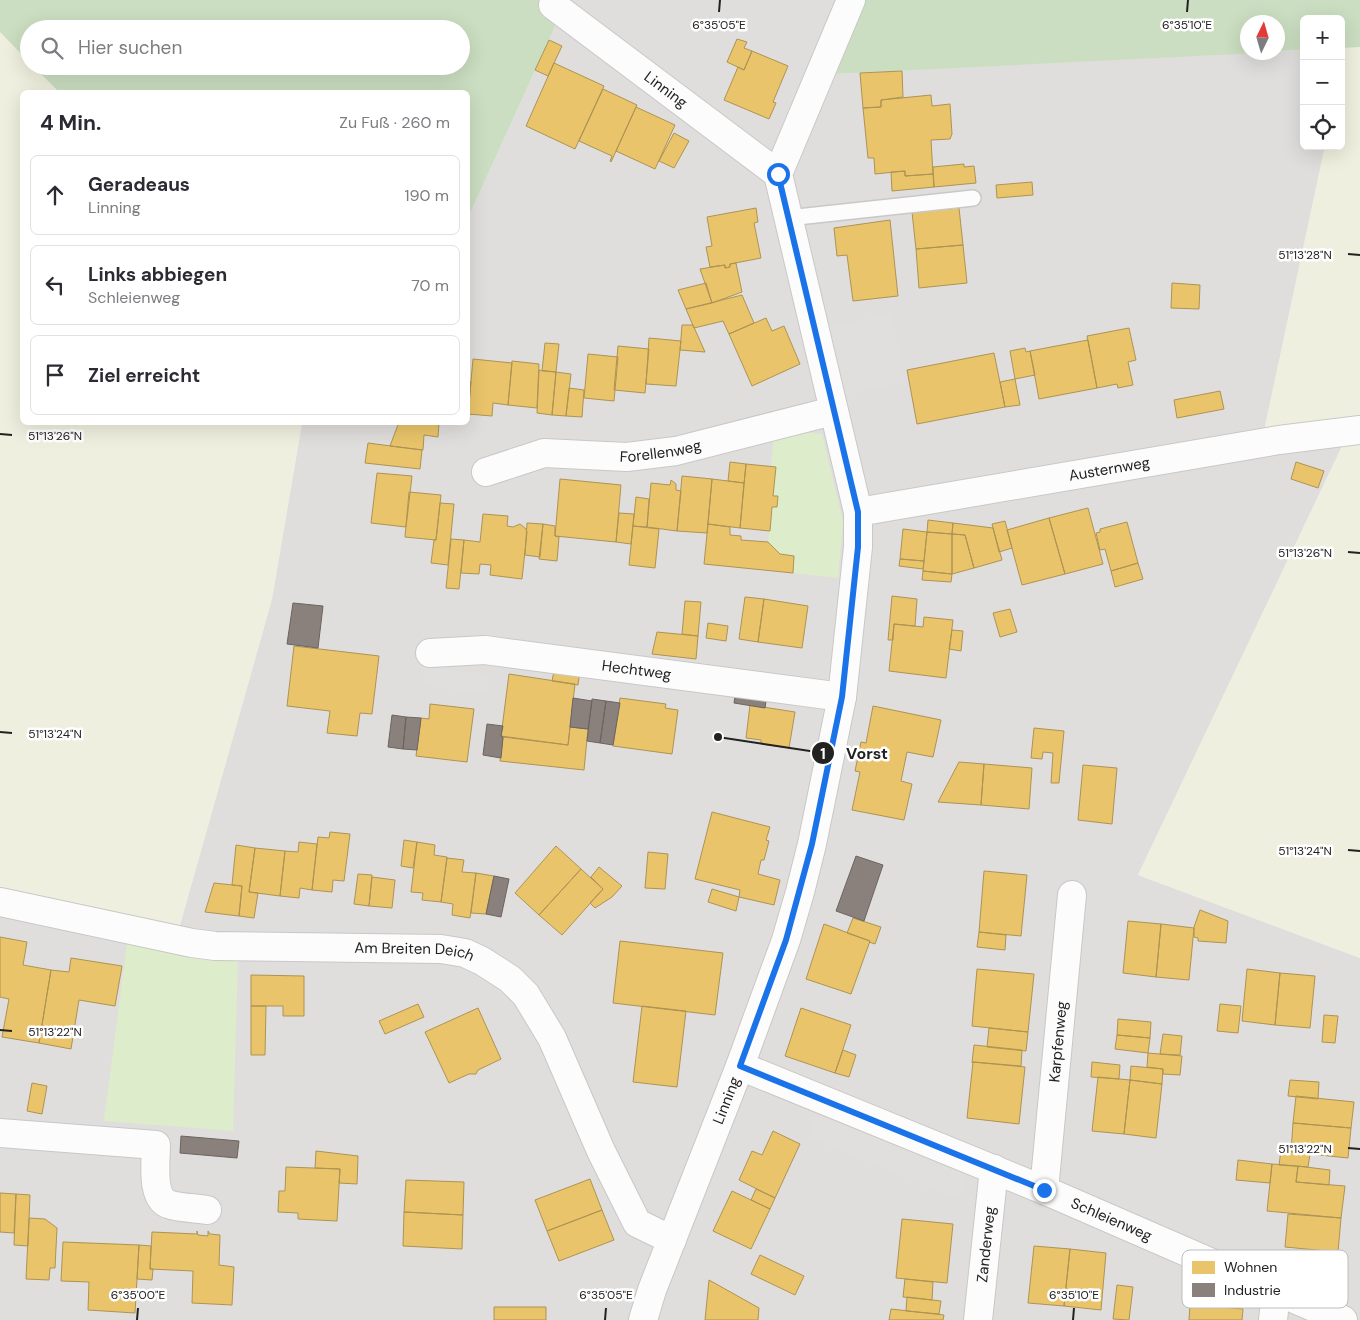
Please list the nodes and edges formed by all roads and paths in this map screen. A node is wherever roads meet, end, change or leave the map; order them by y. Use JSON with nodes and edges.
{"nodes":[{"id":1,"x":851,"y":0,"type":"edge"},
{"id":2,"x":553,"y":6,"type":"dead end"},
{"id":3,"x":778,"y":174,"type":"junction"},
{"id":4,"x":973,"y":198,"type":"dead end"},
{"id":5,"x":788,"y":218,"type":"junction"},
{"id":6,"x":833,"y":411,"type":"junction"},
{"id":7,"x":1360,"y":430,"type":"edge"},
{"id":8,"x":486,"y":472,"type":"dead end"},
{"id":9,"x":858,"y":512,"type":"junction"},
{"id":10,"x":430,"y":653,"type":"dead end"},
{"id":11,"x":842,"y":697,"type":"junction"},
{"id":12,"x":1072,"y":895,"type":"dead end"},
{"id":13,"x":0,"y":902,"type":"edge"},
{"id":14,"x":740,"y":1066,"type":"junction"},
{"id":15,"x":0,"y":1133,"type":"edge"},
{"id":16,"x":994,"y":1168,"type":"junction"},
{"id":17,"x":1044,"y":1190,"type":"junction"},
{"id":18,"x":207,"y":1210,"type":"dead end"},
{"id":19,"x":672,"y":1240,"type":"junction"},
{"id":20,"x":1182,"y":1251,"type":"edge"},
{"id":21,"x":1314,"y":1308,"type":"edge"},
{"id":22,"x":643,"y":1320,"type":"edge"},
{"id":23,"x":978,"y":1320,"type":"edge"},
{"id":24,"x":1343,"y":1320,"type":"edge"}],
"edges":[{"from":1,"to":3,"type":"street"},
{"from":2,"to":3,"type":"street","name":"Linning"},
{"from":3,"to":5,"type":"street","name":"Linning"},
{"from":4,"to":5,"type":"lane"},
{"from":5,"to":6,"type":"street","name":"Linning"},
{"from":6,"to":8,"type":"street","name":"Forellenweg"},
{"from":6,"to":9,"type":"street","name":"Linning"},
{"from":7,"to":9,"type":"street","name":"Austernweg"},
{"from":9,"to":11,"type":"street","name":"Linning"},
{"from":10,"to":11,"type":"street","name":"Hechtweg"},
{"from":11,"to":14,"type":"street","name":"Linning"},
{"from":12,"to":17,"type":"street","name":"Karpfenweg"},
{"from":13,"to":19,"type":"street","name":"Am Breiten Deich"},
{"from":14,"to":16,"type":"street","name":"Schleienweg"},
{"from":14,"to":19,"type":"street","name":"Linning"},
{"from":15,"to":18,"type":"street"},
{"from":16,"to":17,"type":"street","name":"Schleienweg"},
{"from":16,"to":23,"type":"street","name":"Zanderweg"},
{"from":17,"to":20,"type":"street","name":"Schleienweg"},
{"from":19,"to":22,"type":"street","name":"Linning"},
{"from":21,"to":24,"type":"street","name":"Schleienweg"}]}
